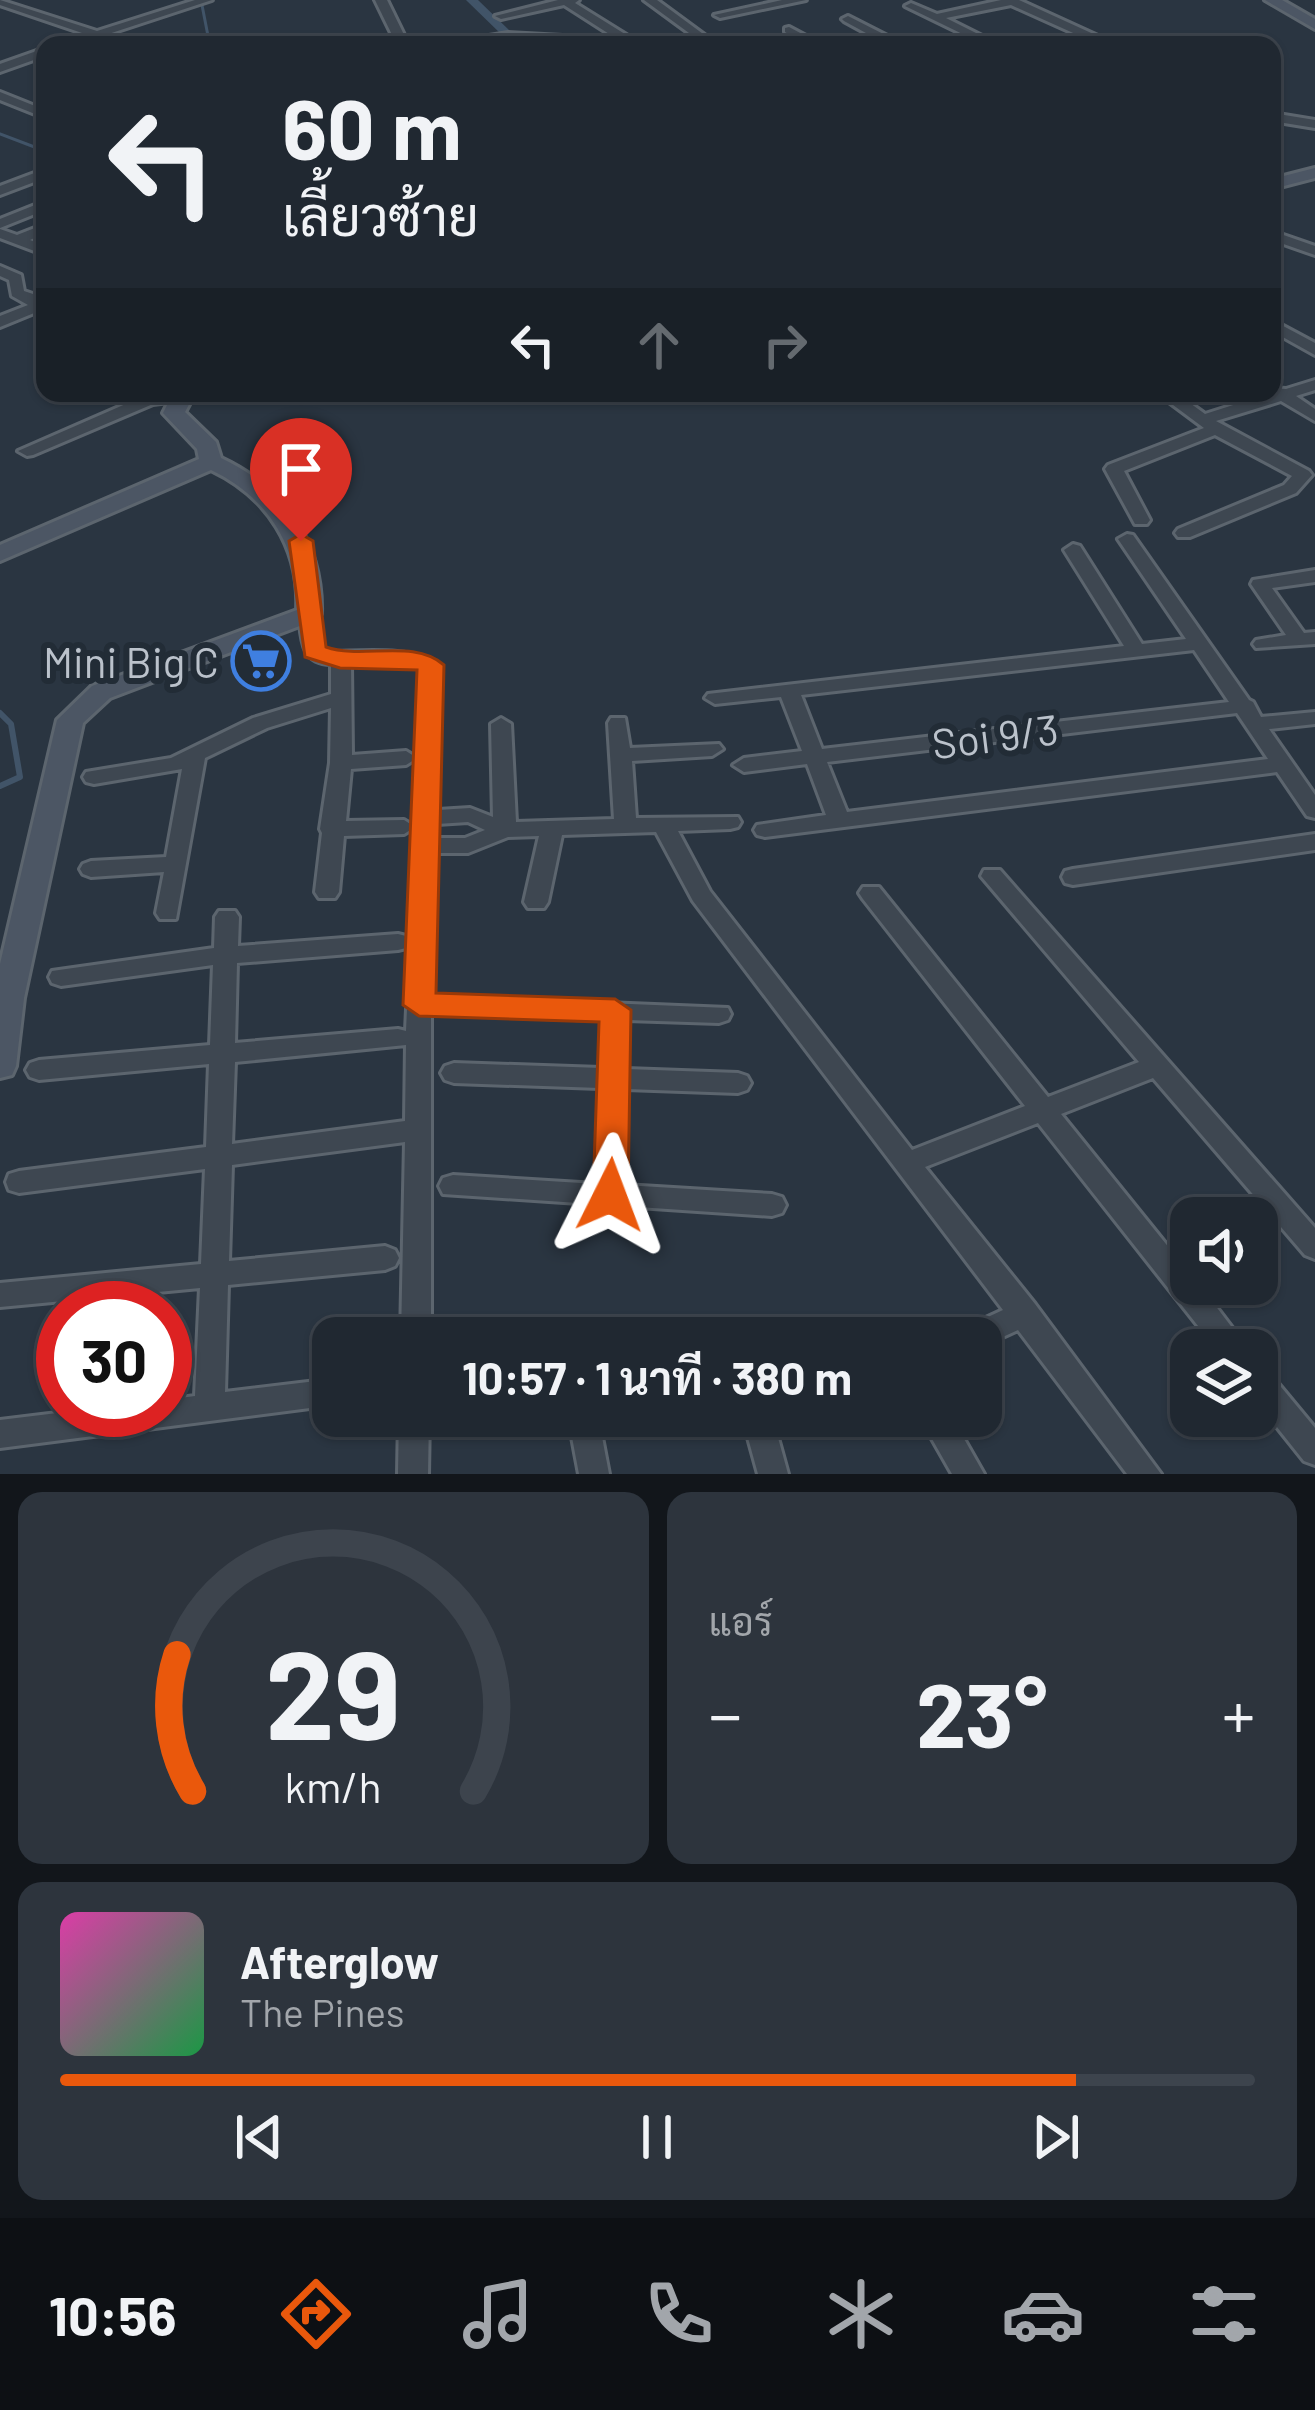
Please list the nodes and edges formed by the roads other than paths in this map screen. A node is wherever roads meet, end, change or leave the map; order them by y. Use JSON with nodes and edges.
{"nodes":[{"id":1,"x":206,"y":0,"type":"edge"},
{"id":2,"x":381,"y":0,"type":"edge"},
{"id":3,"x":650,"y":0,"type":"edge"},
{"id":4,"x":800,"y":0,"type":"edge"},
{"id":5,"x":1011,"y":0,"type":"edge"},
{"id":6,"x":1272,"y":0,"type":"edge"},
{"id":7,"x":0,"y":1,"type":"edge"},
{"id":8,"x":560,"y":1,"type":"edge"},
{"id":9,"x":754,"y":3,"type":"edge"},
{"id":10,"x":911,"y":6,"type":"dead end"},
{"id":11,"x":722,"y":10,"type":"dead end"},
{"id":12,"x":938,"y":17,"type":"junction"},
{"id":13,"x":848,"y":19,"type":"dead end"},
{"id":14,"x":1315,"y":25,"type":"edge"},
{"id":15,"x":789,"y":30,"type":"dead end"},
{"id":16,"x":95,"y":34,"type":"junction"},
{"id":17,"x":89,"y":36,"type":"edge"},
{"id":18,"x":399,"y":36,"type":"edge"},
{"id":19,"x":522,"y":36,"type":"edge"},
{"id":20,"x":620,"y":36,"type":"edge"},
{"id":21,"x":700,"y":36,"type":"edge"},
{"id":22,"x":799,"y":36,"type":"edge"},
{"id":23,"x":880,"y":36,"type":"edge"},
{"id":24,"x":976,"y":36,"type":"edge"},
{"id":25,"x":1089,"y":36,"type":"edge"},
{"id":26,"x":36,"y":55,"type":"edge"},
{"id":27,"x":0,"y":68,"type":"edge"},
{"id":28,"x":0,"y":96,"type":"edge"},
{"id":29,"x":36,"y":110,"type":"edge"},
{"id":30,"x":1281,"y":118,"type":"edge"},
{"id":31,"x":1315,"y":124,"type":"edge"},
{"id":32,"x":1315,"y":173,"type":"edge"},
{"id":33,"x":36,"y":177,"type":"edge"},
{"id":34,"x":1281,"y":182,"type":"edge"},
{"id":35,"x":0,"y":191,"type":"edge"},
{"id":36,"x":36,"y":210,"type":"edge"},
{"id":37,"x":0,"y":228,"type":"edge"},
{"id":38,"x":36,"y":232,"type":"edge"},
{"id":39,"x":1281,"y":239,"type":"edge"},
{"id":40,"x":17,"y":240,"type":"junction"},
{"id":41,"x":36,"y":247,"type":"edge"},
{"id":42,"x":1315,"y":247,"type":"edge"},
{"id":43,"x":0,"y":270,"type":"edge"},
{"id":44,"x":36,"y":302,"type":"edge"},
{"id":45,"x":36,"y":309,"type":"edge"},
{"id":46,"x":0,"y":322,"type":"edge"},
{"id":47,"x":1281,"y":330,"type":"edge"},
{"id":48,"x":1315,"y":350,"type":"edge"},
{"id":49,"x":1315,"y":385,"type":"edge"},
{"id":50,"x":1281,"y":391,"type":"edge"},
{"id":51,"x":1281,"y":394,"type":"edge"},
{"id":52,"x":144,"y":402,"type":"edge"},
{"id":53,"x":179,"y":402,"type":"edge"},
{"id":54,"x":1178,"y":402,"type":"edge"},
{"id":55,"x":1257,"y":402,"type":"edge"},
{"id":56,"x":1315,"y":416,"type":"edge"},
{"id":57,"x":1210,"y":425,"type":"junction"},
{"id":58,"x":27,"y":451,"type":"dead end"},
{"id":59,"x":211,"y":462,"type":"junction"},
{"id":60,"x":1309,"y":475,"type":"edge"},
{"id":61,"x":1141,"y":520,"type":"dead end"},
{"id":62,"x":1184,"y":533,"type":"dead end"},
{"id":63,"x":1126,"y":539,"type":"dead end"},
{"id":64,"x":1073,"y":550,"type":"dead end"},
{"id":65,"x":0,"y":554,"type":"edge"},
{"id":66,"x":1315,"y":576,"type":"edge"},
{"id":67,"x":309,"y":614,"type":"junction"},
{"id":68,"x":1307,"y":639,"type":"edge"},
{"id":69,"x":1198,"y":644,"type":"junction"},
{"id":70,"x":1263,"y":644,"type":"dead end"},
{"id":71,"x":1137,"y":652,"type":"junction"},
{"id":72,"x":340,"y":661,"type":"junction"},
{"id":73,"x":789,"y":690,"type":"junction"},
{"id":74,"x":340,"y":698,"type":"junction"},
{"id":75,"x":715,"y":698,"type":"dead end"},
{"id":76,"x":1253,"y":715,"type":"junction"},
{"id":77,"x":1315,"y":718,"type":"edge"},
{"id":78,"x":618,"y":723,"type":"dead end"},
{"id":79,"x":501,"y":724,"type":"dead end"},
{"id":80,"x":712,"y":749,"type":"dead end"},
{"id":81,"x":621,"y":755,"type":"junction"},
{"id":82,"x":812,"y":756,"type":"junction"},
{"id":83,"x":195,"y":757,"type":"junction"},
{"id":84,"x":406,"y":758,"type":"dead end"},
{"id":85,"x":341,"y":763,"type":"junction"},
{"id":86,"x":1282,"y":764,"type":"junction"},
{"id":87,"x":744,"y":765,"type":"dead end"},
{"id":88,"x":94,"y":777,"type":"dead end"},
{"id":89,"x":1314,"y":806,"type":"edge"},
{"id":90,"x":838,"y":821,"type":"junction"},
{"id":91,"x":414,"y":822,"type":"junction"},
{"id":92,"x":730,"y":823,"type":"dead end"},
{"id":93,"x":626,"y":826,"type":"junction"},
{"id":94,"x":664,"y":826,"type":"junction"},
{"id":95,"x":331,"y":829,"type":"junction"},
{"id":96,"x":552,"y":829,"type":"junction"},
{"id":97,"x":505,"y":830,"type":"junction"},
{"id":98,"x":764,"y":830,"type":"dead end"},
{"id":99,"x":1315,"y":842,"type":"edge"},
{"id":100,"x":424,"y":846,"type":"junction"},
{"id":101,"x":176,"y":864,"type":"junction"},
{"id":102,"x":92,"y":869,"type":"dead end"},
{"id":103,"x":992,"y":876,"type":"dead end"},
{"id":104,"x":1072,"y":878,"type":"dead end"},
{"id":105,"x":327,"y":892,"type":"dead end"},
{"id":106,"x":871,"y":893,"type":"dead end"},
{"id":107,"x":536,"y":902,"type":"dead end"},
{"id":108,"x":168,"y":913,"type":"dead end"},
{"id":109,"x":227,"y":917,"type":"dead end"},
{"id":110,"x":398,"y":943,"type":"dead end"},
{"id":111,"x":226,"y":955,"type":"junction"},
{"id":112,"x":61,"y":977,"type":"dead end"},
{"id":113,"x":419,"y":1005,"type":"junction"},
{"id":114,"x":615,"y":1010,"type":"junction"},
{"id":115,"x":719,"y":1014,"type":"dead end"},
{"id":116,"x":398,"y":1038,"type":"dead end"},
{"id":117,"x":223,"y":1051,"type":"junction"},
{"id":118,"x":0,"y":1066,"type":"edge"},
{"id":119,"x":1156,"y":1066,"type":"junction"},
{"id":120,"x":40,"y":1070,"type":"dead end"},
{"id":121,"x":454,"y":1072,"type":"dead end"},
{"id":122,"x":616,"y":1077,"type":"junction"},
{"id":123,"x":738,"y":1083,"type":"dead end"},
{"id":124,"x":1042,"y":1110,"type":"junction"},
{"id":125,"x":419,"y":1130,"type":"junction"},
{"id":126,"x":219,"y":1155,"type":"junction"},
{"id":127,"x":909,"y":1162,"type":"junction"},
{"id":128,"x":19,"y":1182,"type":"dead end"},
{"id":129,"x":453,"y":1186,"type":"dead end"},
{"id":130,"x":610,"y":1195,"type":"junction"},
{"id":131,"x":772,"y":1205,"type":"dead end"},
{"id":132,"x":1315,"y":1247,"type":"edge"},
{"id":133,"x":385,"y":1258,"type":"dead end"},
{"id":134,"x":215,"y":1273,"type":"junction"},
{"id":135,"x":0,"y":1295,"type":"edge"},
{"id":136,"x":1025,"y":1313,"type":"junction"},
{"id":137,"x":416,"y":1317,"type":"edge"},
{"id":138,"x":1002,"y":1324,"type":"edge"},
{"id":139,"x":1217,"y":1329,"type":"edge"},
{"id":140,"x":312,"y":1394,"type":"edge"},
{"id":141,"x":210,"y":1405,"type":"junction"},
{"id":142,"x":1278,"y":1405,"type":"edge"},
{"id":143,"x":0,"y":1433,"type":"edge"},
{"id":144,"x":414,"y":1437,"type":"edge"},
{"id":145,"x":587,"y":1437,"type":"edge"},
{"id":146,"x":763,"y":1437,"type":"edge"},
{"id":147,"x":947,"y":1437,"type":"edge"},
{"id":148,"x":1315,"y":1451,"type":"edge"},
{"id":149,"x":413,"y":1474,"type":"edge"},
{"id":150,"x":594,"y":1474,"type":"edge"},
{"id":151,"x":773,"y":1474,"type":"edge"},
{"id":152,"x":969,"y":1474,"type":"edge"},
{"id":153,"x":1146,"y":1474,"type":"edge"}],
"edges":[{"from":1,"to":16,"type":"street"},
{"from":2,"to":18,"type":"street"},
{"from":3,"to":21,"type":"street"},
{"from":4,"to":9,"type":"street"},
{"from":5,"to":12,"type":"street"},
{"from":5,"to":25,"type":"street"},
{"from":6,"to":14,"type":"street"},
{"from":7,"to":16,"type":"street"},
{"from":8,"to":19,"type":"street"},
{"from":8,"to":20,"type":"street"},
{"from":9,"to":11,"type":"street"},
{"from":10,"to":12,"type":"street"},
{"from":12,"to":24,"type":"street"},
{"from":13,"to":23,"type":"street"},
{"from":15,"to":22,"type":"street"},
{"from":16,"to":17,"type":"street"},
{"from":26,"to":27,"type":"street"},
{"from":28,"to":29,"type":"street"},
{"from":30,"to":31,"type":"street"},
{"from":32,"to":34,"type":"street"},
{"from":33,"to":35,"type":"street"},
{"from":36,"to":37,"type":"street"},
{"from":37,"to":40,"type":"street"},
{"from":38,"to":40,"type":"street"},
{"from":39,"to":42,"type":"street"},
{"from":40,"to":41,"type":"street"},
{"from":43,"to":44,"type":"street"},
{"from":45,"to":46,"type":"street"},
{"from":47,"to":48,"type":"street"},
{"from":49,"to":50,"type":"street"},
{"from":51,"to":56,"type":"street"},
{"from":52,"to":58,"type":"street"},
{"from":53,"to":59,"type":"street"},
{"from":54,"to":57,"type":"street"},
{"from":55,"to":57,"type":"street"},
{"from":57,"to":60,"type":"street"},
{"from":57,"to":61,"type":"street"},
{"from":59,"to":65,"type":"street"},
{"from":59,"to":67,"type":"street"},
{"from":60,"to":62,"type":"street"},
{"from":63,"to":69,"type":"street"},
{"from":64,"to":71,"type":"street"},
{"from":66,"to":68,"type":"street"},
{"from":67,"to":72,"type":"street"},
{"from":67,"to":118,"type":"street"},
{"from":68,"to":70,"type":"street"},
{"from":69,"to":71,"type":"street"},
{"from":69,"to":76,"type":"street"},
{"from":71,"to":73,"type":"street"},
{"from":72,"to":74,"type":"street"},
{"from":72,"to":91,"type":"street"},
{"from":73,"to":75,"type":"street"},
{"from":73,"to":82,"type":"street"},
{"from":74,"to":83,"type":"street"},
{"from":74,"to":85,"type":"street"},
{"from":76,"to":77,"type":"street","name":"Soi 9/3"},
{"from":76,"to":82,"type":"street","name":"Soi 9/3"},
{"from":76,"to":86,"type":"street"},
{"from":78,"to":81,"type":"street"},
{"from":79,"to":97,"type":"street"},
{"from":80,"to":81,"type":"street"},
{"from":81,"to":93,"type":"street"},
{"from":82,"to":87,"type":"street","name":"Soi 9/3"},
{"from":82,"to":90,"type":"street"},
{"from":83,"to":88,"type":"street"},
{"from":83,"to":101,"type":"street"},
{"from":84,"to":85,"type":"street"},
{"from":85,"to":95,"type":"street"},
{"from":86,"to":89,"type":"street"},
{"from":86,"to":90,"type":"street"},
{"from":90,"to":98,"type":"street"},
{"from":91,"to":95,"type":"street"},
{"from":91,"to":97,"type":"street"},
{"from":91,"to":100,"type":"street"},
{"from":92,"to":94,"type":"street"},
{"from":93,"to":94,"type":"street"},
{"from":93,"to":96,"type":"street"},
{"from":94,"to":127,"type":"street"},
{"from":95,"to":105,"type":"street"},
{"from":96,"to":97,"type":"street"},
{"from":96,"to":107,"type":"street"},
{"from":97,"to":100,"type":"street"},
{"from":99,"to":104,"type":"street"},
{"from":100,"to":113,"type":"street"},
{"from":101,"to":102,"type":"street"},
{"from":101,"to":108,"type":"street"},
{"from":103,"to":119,"type":"street"},
{"from":106,"to":124,"type":"street"},
{"from":109,"to":111,"type":"street"},
{"from":110,"to":111,"type":"street"},
{"from":111,"to":112,"type":"street"},
{"from":111,"to":117,"type":"street"},
{"from":113,"to":114,"type":"street"},
{"from":113,"to":125,"type":"street"},
{"from":114,"to":115,"type":"street"},
{"from":114,"to":122,"type":"street"},
{"from":116,"to":117,"type":"street"},
{"from":117,"to":120,"type":"street"},
{"from":117,"to":126,"type":"street"},
{"from":119,"to":124,"type":"street"},
{"from":119,"to":132,"type":"street"},
{"from":121,"to":122,"type":"street"},
{"from":122,"to":123,"type":"street"},
{"from":122,"to":130,"type":"street"},
{"from":124,"to":127,"type":"street"},
{"from":124,"to":139,"type":"street"},
{"from":125,"to":126,"type":"street"},
{"from":125,"to":137,"type":"street"},
{"from":126,"to":128,"type":"street"},
{"from":126,"to":134,"type":"street"},
{"from":127,"to":136,"type":"street"},
{"from":129,"to":130,"type":"street"},
{"from":130,"to":131,"type":"street"},
{"from":133,"to":134,"type":"street"},
{"from":134,"to":135,"type":"street"},
{"from":134,"to":141,"type":"street"},
{"from":136,"to":138,"type":"street"},
{"from":136,"to":153,"type":"street"},
{"from":140,"to":141,"type":"street"},
{"from":141,"to":143,"type":"street"},
{"from":142,"to":148,"type":"street"},
{"from":144,"to":149,"type":"street"},
{"from":145,"to":150,"type":"street"},
{"from":146,"to":151,"type":"street"},
{"from":147,"to":152,"type":"street"}]}
